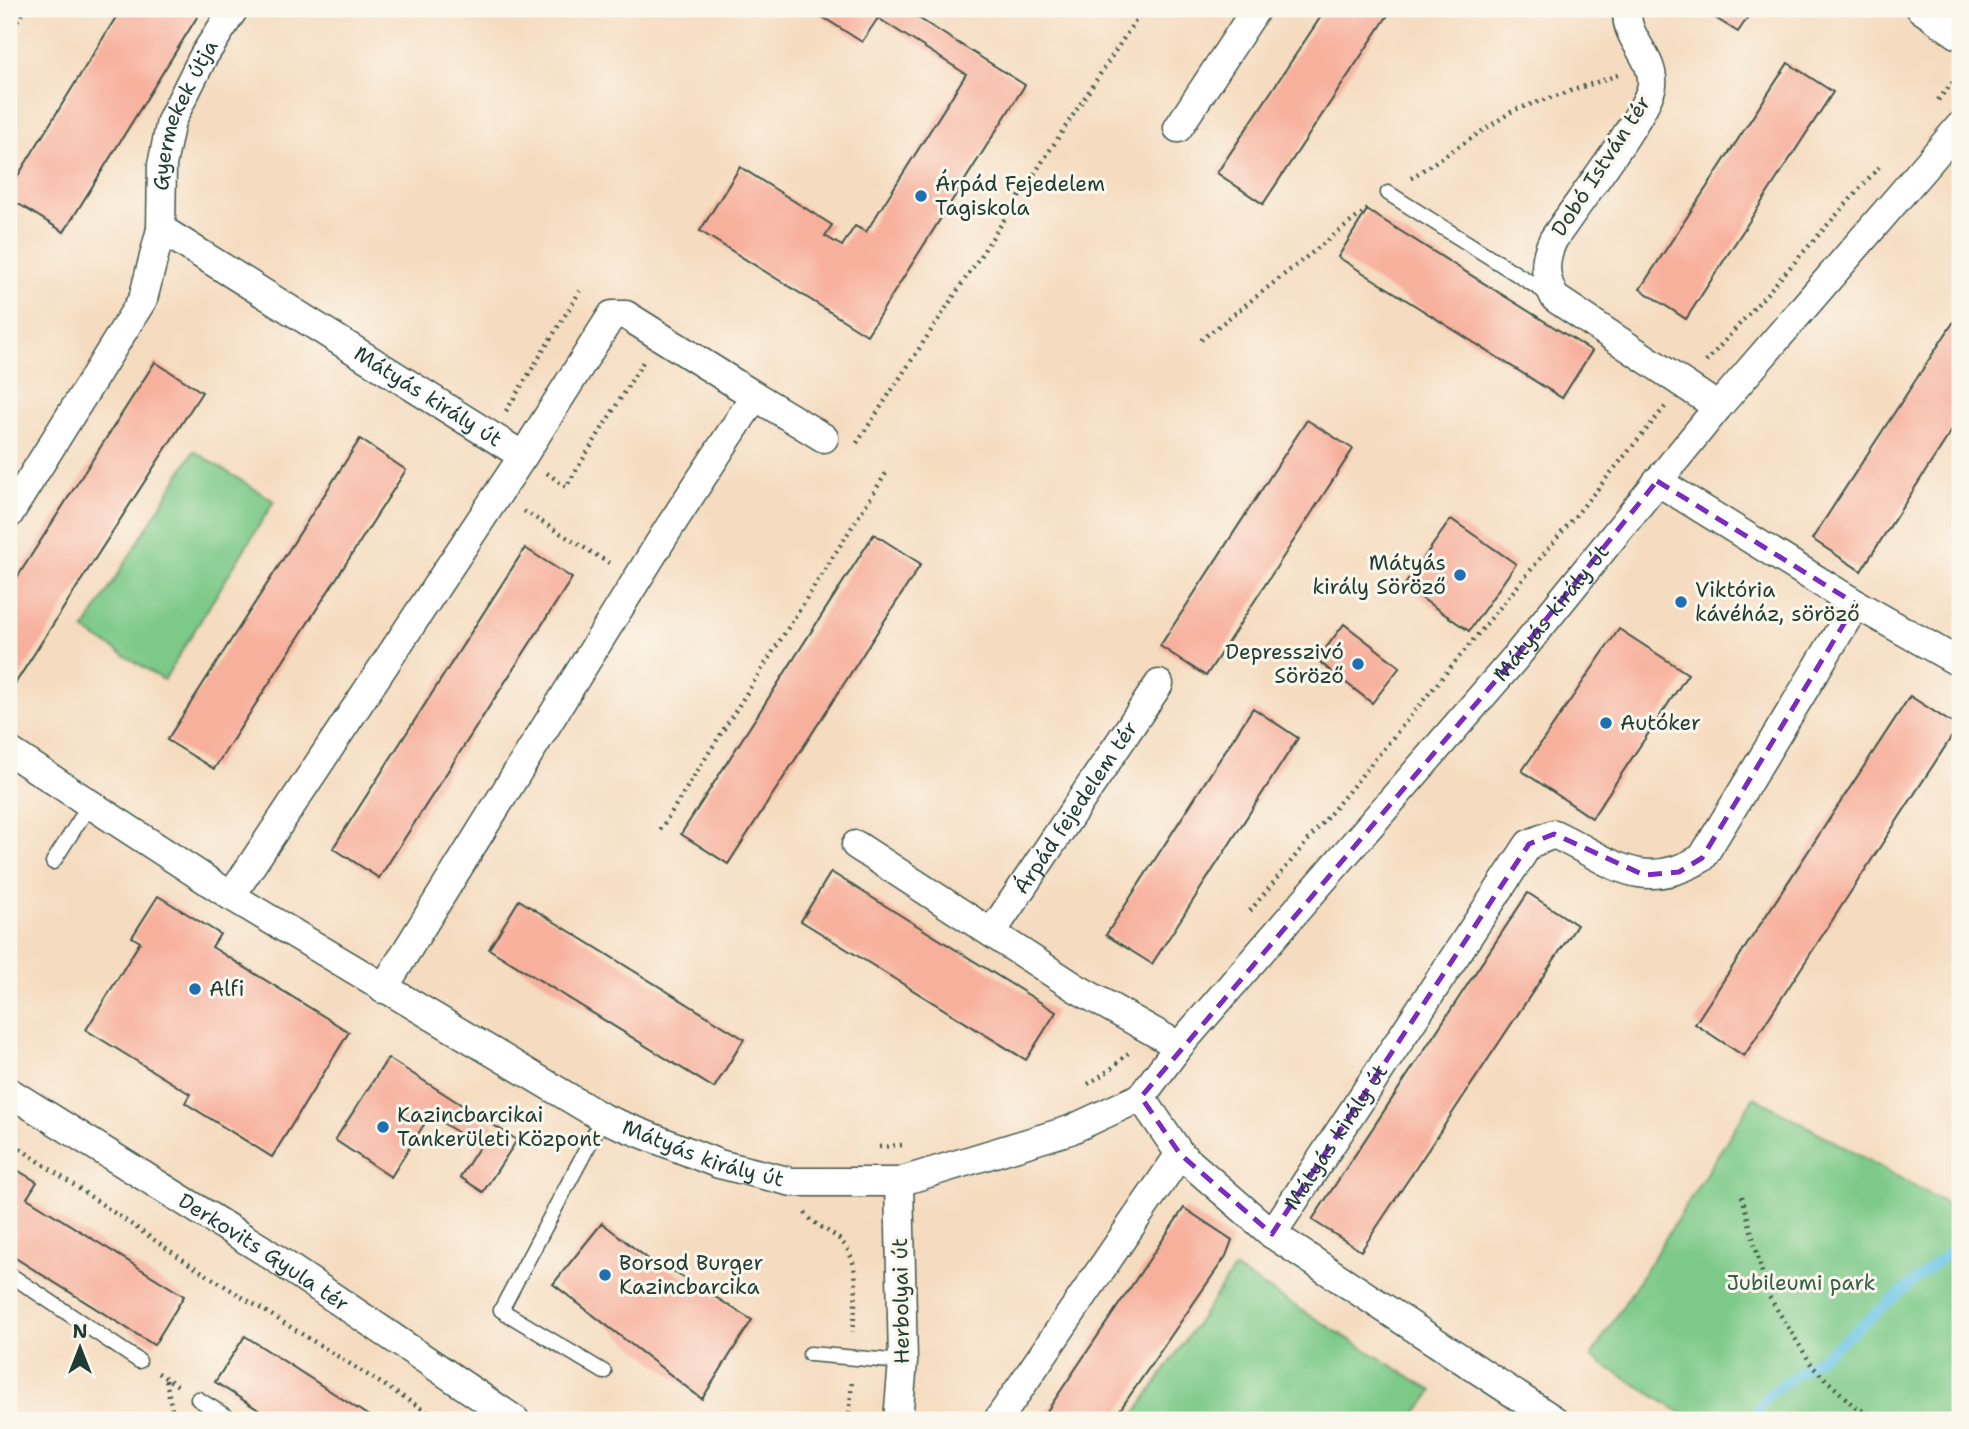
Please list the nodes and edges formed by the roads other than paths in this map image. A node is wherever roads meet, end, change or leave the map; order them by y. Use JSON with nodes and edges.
{"nodes":[{"id":1,"x":233,"y":9,"type":"edge"},
{"id":2,"x":1256,"y":9,"type":"edge"},
{"id":3,"x":1628,"y":9,"type":"edge"},
{"id":4,"x":1921,"y":9,"type":"edge"},
{"id":5,"x":1960,"y":36,"type":"edge"},
{"id":6,"x":1960,"y":126,"type":"edge"},
{"id":7,"x":1178,"y":128,"type":"dead end"},
{"id":8,"x":1388,"y":193,"type":"dead end"},
{"id":9,"x":161,"y":229,"type":"junction"},
{"id":10,"x":1556,"y":298,"type":"junction"},
{"id":11,"x":755,"y":396,"type":"junction"},
{"id":12,"x":1718,"y":407,"type":"junction"},
{"id":13,"x":824,"y":438,"type":"dead end"},
{"id":14,"x":523,"y":456,"type":"junction"},
{"id":15,"x":1657,"y":481,"type":"junction"},
{"id":16,"x":9,"y":514,"type":"edge"},
{"id":17,"x":1856,"y":604,"type":"junction"},
{"id":18,"x":1960,"y":663,"type":"edge"},
{"id":19,"x":1159,"y":684,"type":"dead end"},
{"id":20,"x":9,"y":751,"type":"edge"},
{"id":21,"x":90,"y":804,"type":"junction"},
{"id":22,"x":856,"y":845,"type":"dead end"},
{"id":23,"x":53,"y":862,"type":"dead end"},
{"id":24,"x":231,"y":896,"type":"junction"},
{"id":25,"x":992,"y":932,"type":"junction"},
{"id":26,"x":383,"y":989,"type":"junction"},
{"id":27,"x":1179,"y":1046,"type":"junction"},
{"id":28,"x":9,"y":1091,"type":"edge"},
{"id":29,"x":1141,"y":1097,"type":"junction"},
{"id":30,"x":603,"y":1118,"type":"junction"},
{"id":31,"x":1180,"y":1154,"type":"junction"},
{"id":32,"x":899,"y":1182,"type":"junction"},
{"id":33,"x":1272,"y":1234,"type":"junction"},
{"id":34,"x":9,"y":1274,"type":"edge"},
{"id":35,"x":810,"y":1354,"type":"dead end"},
{"id":36,"x":139,"y":1361,"type":"dead end"},
{"id":37,"x":903,"y":1362,"type":"junction"},
{"id":38,"x":604,"y":1372,"type":"dead end"},
{"id":39,"x":198,"y":1399,"type":"dead end"},
{"id":40,"x":232,"y":1420,"type":"edge"},
{"id":41,"x":515,"y":1420,"type":"edge"},
{"id":42,"x":898,"y":1420,"type":"edge"},
{"id":43,"x":999,"y":1420,"type":"edge"},
{"id":44,"x":1554,"y":1420,"type":"edge"}],
"edges":[{"from":1,"to":9,"type":"street","name":"Gyermekek útja"},
{"from":2,"to":7,"type":"street"},
{"from":3,"to":10,"type":"street","name":"Dobó István tér"},
{"from":4,"to":5,"type":"street"},
{"from":6,"to":12,"type":"street","name":"Mátyás király út"},
{"from":8,"to":10,"type":"lane"},
{"from":9,"to":14,"type":"street","name":"Mátyás király út"},
{"from":9,"to":16,"type":"street"},
{"from":10,"to":12,"type":"street"},
{"from":11,"to":13,"type":"street"},
{"from":11,"to":14,"type":"street"},
{"from":11,"to":26,"type":"street"},
{"from":12,"to":15,"type":"street","name":"Mátyás király út"},
{"from":14,"to":24,"type":"street","name":"Mátyás király út"},
{"from":15,"to":17,"type":"street"},
{"from":15,"to":27,"type":"street","name":"Mátyás király út"},
{"from":17,"to":18,"type":"street"},
{"from":17,"to":33,"type":"street","name":"Mátyás király út"},
{"from":19,"to":25,"type":"street","name":"Árpád fejedelem tér"},
{"from":20,"to":21,"type":"street","name":"Mátyás király út"},
{"from":21,"to":23,"type":"lane"},
{"from":21,"to":24,"type":"street","name":"Mátyás király út"},
{"from":22,"to":25,"type":"street"},
{"from":24,"to":26,"type":"street","name":"Mátyás király út"},
{"from":25,"to":27,"type":"street"},
{"from":26,"to":30,"type":"street","name":"Mátyás király út"},
{"from":27,"to":29,"type":"street","name":"Mátyás király út"},
{"from":28,"to":41,"type":"street","name":"Derkovits Gyula tér"},
{"from":29,"to":31,"type":"street","name":"Mátyás király út"},
{"from":29,"to":32,"type":"street","name":"Mátyás király út"},
{"from":30,"to":32,"type":"street","name":"Mátyás király út"},
{"from":30,"to":38,"type":"lane"},
{"from":31,"to":33,"type":"street","name":"Mátyás király út"},
{"from":31,"to":43,"type":"street"},
{"from":32,"to":37,"type":"street","name":"Herbolyai út"},
{"from":33,"to":44,"type":"street","name":"Mátyás király út"},
{"from":34,"to":36,"type":"lane"},
{"from":35,"to":37,"type":"lane"},
{"from":37,"to":42,"type":"street","name":"Herbolyai út"},
{"from":39,"to":40,"type":"lane"}]}
